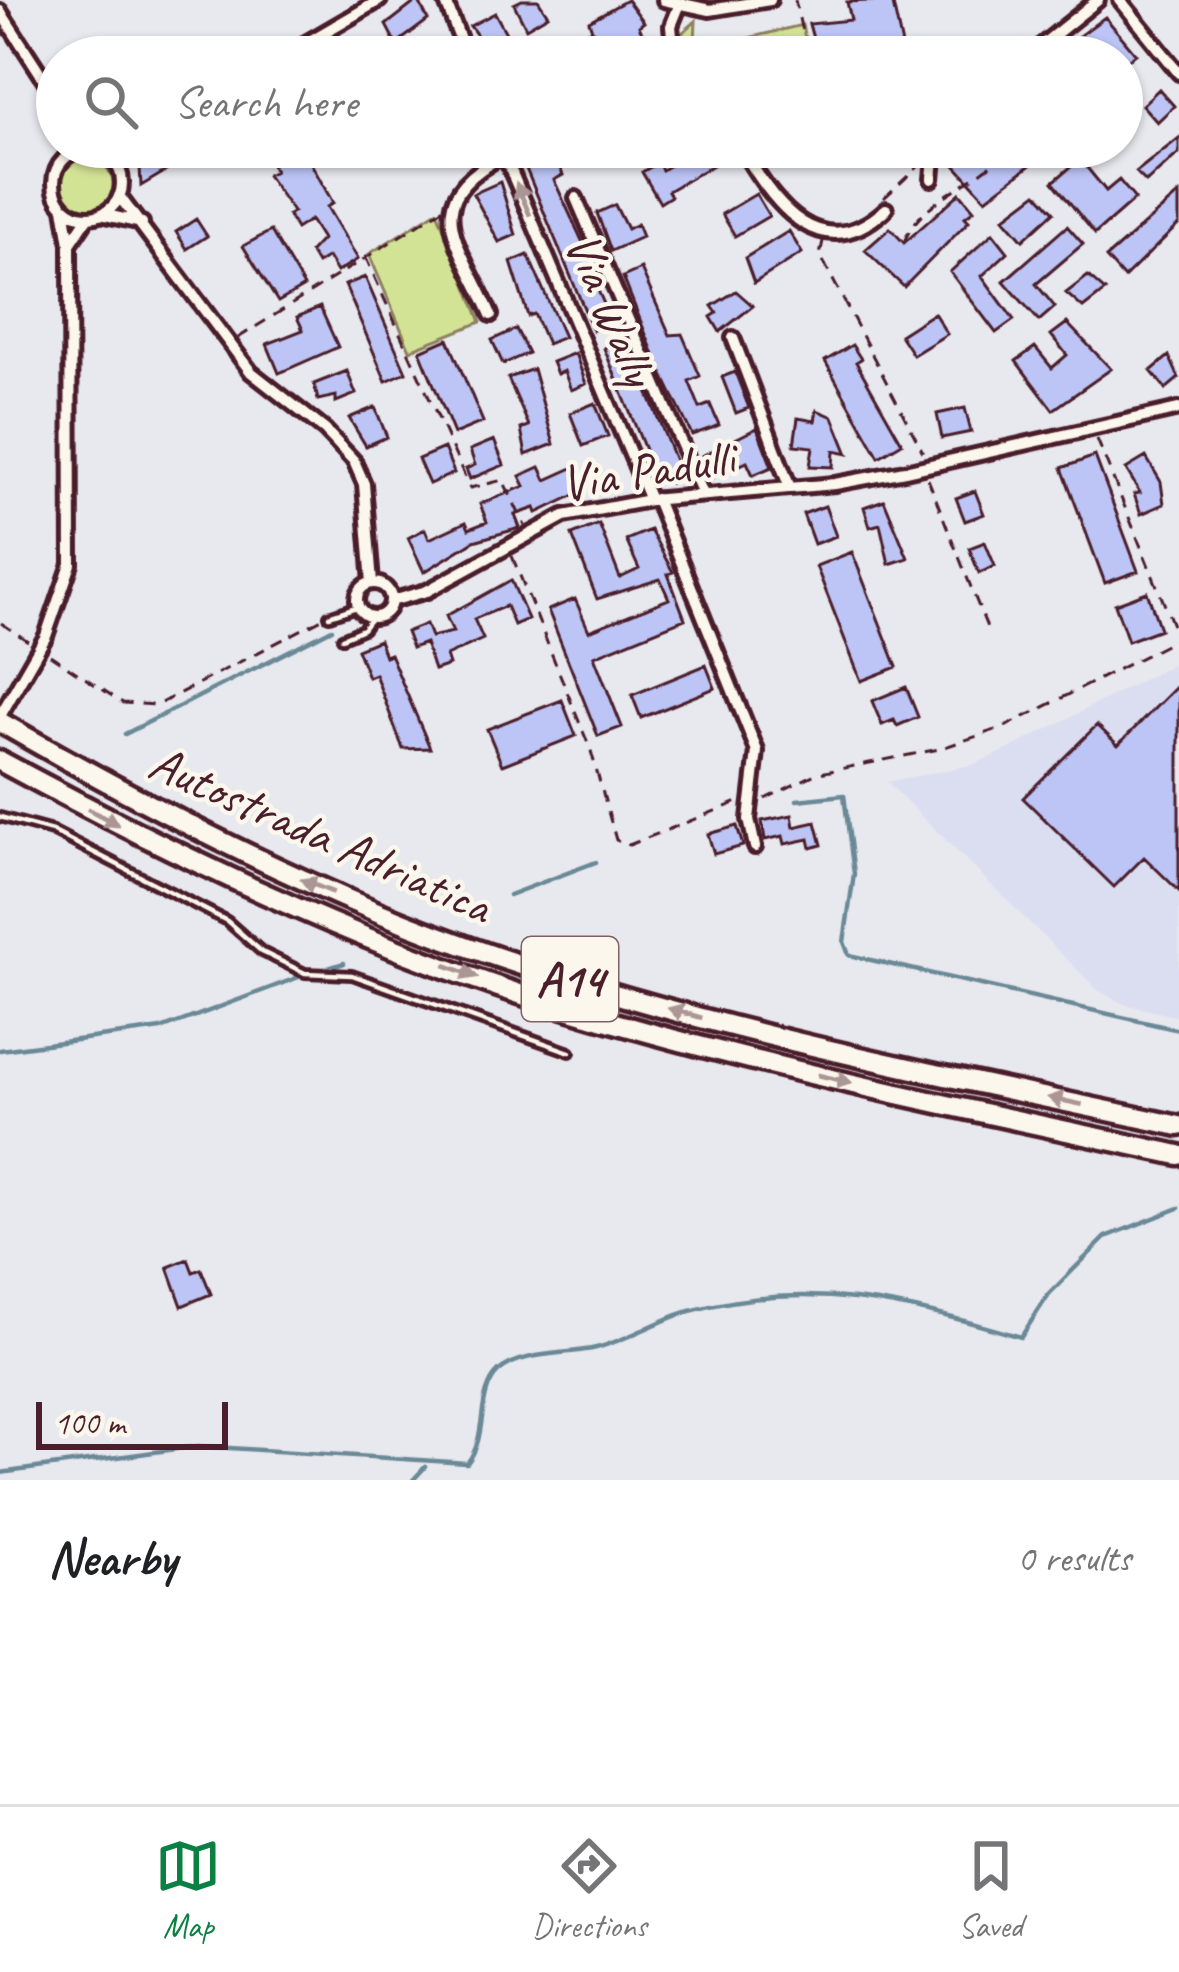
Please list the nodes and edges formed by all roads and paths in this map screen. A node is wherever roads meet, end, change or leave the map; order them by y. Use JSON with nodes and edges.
{"nodes":[{"id":1,"x":380,"y":0,"type":"edge"},
{"id":2,"x":445,"y":0,"type":"edge"},
{"id":3,"x":664,"y":0,"type":"edge"},
{"id":4,"x":770,"y":0,"type":"edge"},
{"id":5,"x":795,"y":0,"type":"edge"},
{"id":6,"x":1099,"y":0,"type":"edge"},
{"id":7,"x":1120,"y":0,"type":"edge"},
{"id":8,"x":679,"y":6,"type":"junction"},
{"id":9,"x":0,"y":11,"type":"edge"},
{"id":10,"x":318,"y":36,"type":"edge"},
{"id":11,"x":459,"y":36,"type":"edge"},
{"id":12,"x":672,"y":36,"type":"edge"},
{"id":13,"x":803,"y":36,"type":"edge"},
{"id":14,"x":1054,"y":36,"type":"edge"},
{"id":15,"x":36,"y":66,"type":"edge"},
{"id":16,"x":1179,"y":73,"type":"edge"},
{"id":17,"x":57,"y":168,"type":"edge"},
{"id":18,"x":479,"y":168,"type":"edge"},
{"id":19,"x":510,"y":168,"type":"edge"},
{"id":20,"x":756,"y":168,"type":"edge"},
{"id":21,"x":914,"y":168,"type":"edge"},
{"id":22,"x":933,"y":168,"type":"edge"},
{"id":23,"x":990,"y":168,"type":"edge"},
{"id":24,"x":119,"y":170,"type":"edge"},
{"id":25,"x":932,"y":179,"type":"dead end"},
{"id":26,"x":119,"y":196,"type":"junction"},
{"id":27,"x":576,"y":197,"type":"dead end"},
{"id":28,"x":450,"y":207,"type":"junction"},
{"id":29,"x":64,"y":208,"type":"junction"},
{"id":30,"x":886,"y":209,"type":"joint"},
{"id":31,"x":95,"y":216,"type":"junction"},
{"id":32,"x":142,"y":223,"type":"junction"},
{"id":33,"x":825,"y":234,"type":"junction"},
{"id":34,"x":904,"y":242,"type":"dead end"},
{"id":35,"x":70,"y":244,"type":"junction"},
{"id":36,"x":365,"y":256,"type":"junction"},
{"id":37,"x":491,"y":315,"type":"dead end"},
{"id":38,"x":733,"y":338,"type":"dead end"},
{"id":39,"x":237,"y":339,"type":"dead end"},
{"id":40,"x":1179,"y":409,"type":"edge"},
{"id":41,"x":1094,"y":431,"type":"junction"},
{"id":42,"x":926,"y":466,"type":"junction"},
{"id":43,"x":790,"y":488,"type":"junction"},
{"id":44,"x":704,"y":494,"type":"junction"},
{"id":45,"x":653,"y":500,"type":"junction"},
{"id":46,"x":525,"y":526,"type":"dead end"},
{"id":47,"x":507,"y":545,"type":"junction"},
{"id":48,"x":372,"y":584,"type":"junction"},
{"id":49,"x":391,"y":601,"type":"junction"},
{"id":50,"x":358,"y":606,"type":"junction"},
{"id":51,"x":329,"y":616,"type":"joint"},
{"id":52,"x":372,"y":616,"type":"junction"},
{"id":53,"x":1,"y":623,"type":"edge"},
{"id":54,"x":988,"y":630,"type":"dead end"},
{"id":55,"x":342,"y":638,"type":"dead end"},
{"id":56,"x":1179,"y":638,"type":"edge"},
{"id":57,"x":30,"y":642,"type":"dead end"},
{"id":58,"x":49,"y":655,"type":"dead end"},
{"id":59,"x":0,"y":719,"type":"edge"},
{"id":60,"x":0,"y":761,"type":"edge"},
{"id":61,"x":750,"y":801,"type":"junction"},
{"id":62,"x":0,"y":817,"type":"edge"},
{"id":63,"x":755,"y":847,"type":"dead end"},
{"id":64,"x":570,"y":1052,"type":"dead end"},
{"id":65,"x":1179,"y":1126,"type":"edge"},
{"id":66,"x":1179,"y":1155,"type":"edge"}],
"edges":[{"from":1,"to":10,"type":"street"},
{"from":2,"to":11,"type":"street"},
{"from":3,"to":8,"type":"street"},
{"from":4,"to":8,"type":"street"},
{"from":5,"to":13,"type":"path"},
{"from":6,"to":14,"type":"street"},
{"from":7,"to":16,"type":"street"},
{"from":8,"to":12,"type":"street"},
{"from":9,"to":15,"type":"street"},
{"from":17,"to":29,"type":"street"},
{"from":18,"to":28,"type":"street"},
{"from":45,"to":19,"type":"street","name":"Via Wally","one_way":true},
{"from":20,"to":33,"type":"street"},
{"from":21,"to":30,"type":"path"},
{"from":22,"to":25,"type":"street"},
{"from":23,"to":34,"type":"path"},
{"from":24,"to":26,"type":"street"},
{"from":26,"to":31,"type":"street"},
{"from":26,"to":32,"type":"street"},
{"from":27,"to":44,"type":"street"},
{"from":28,"to":36,"type":"path"},
{"from":28,"to":37,"type":"street"},
{"from":29,"to":31,"type":"street"},
{"from":29,"to":35,"type":"street"},
{"from":30,"to":33,"type":"street"},
{"from":31,"to":32,"type":"street"},
{"from":31,"to":35,"type":"street"},
{"from":32,"to":48,"type":"street"},
{"from":33,"to":42,"type":"path"},
{"from":35,"to":59,"type":"street"},
{"from":36,"to":39,"type":"path"},
{"from":36,"to":46,"type":"path"},
{"from":38,"to":43,"type":"street","name":"Via Padulli"},
{"from":40,"to":41,"type":"street","name":"Via Padulli"},
{"from":41,"to":42,"type":"street","name":"Via Padulli"},
{"from":41,"to":56,"type":"path"},
{"from":42,"to":43,"type":"street","name":"Via Padulli"},
{"from":42,"to":54,"type":"path"},
{"from":43,"to":44,"type":"street","name":"Via Padulli"},
{"from":44,"to":45,"type":"street","name":"Via Padulli"},
{"from":45,"to":47,"type":"street","name":"Via Padulli"},
{"from":45,"to":61,"type":"street","name":"Via Wally"},
{"from":47,"to":49,"type":"street","name":"Via Padulli"},
{"from":47,"to":61,"type":"path"},
{"from":48,"to":49,"type":"street"},
{"from":48,"to":50,"type":"street"},
{"from":49,"to":52,"type":"street","name":"Via Padulli"},
{"from":50,"to":51,"type":"lane"},
{"from":50,"to":52,"type":"street"},
{"from":51,"to":58,"type":"path"},
{"from":52,"to":55,"type":"lane"},
{"from":53,"to":57,"type":"path"},
{"from":56,"to":61,"type":"path"},
{"from":65,"to":59,"type":"highway","name":"Autostrada Adriatica","number":"A14","one_way":true},
{"from":60,"to":66,"type":"highway","name":"Autostrada Adriatica","number":"A14","one_way":true},
{"from":61,"to":63,"type":"street","name":"Via Wally"},
{"from":62,"to":64,"type":"lane"}]}
